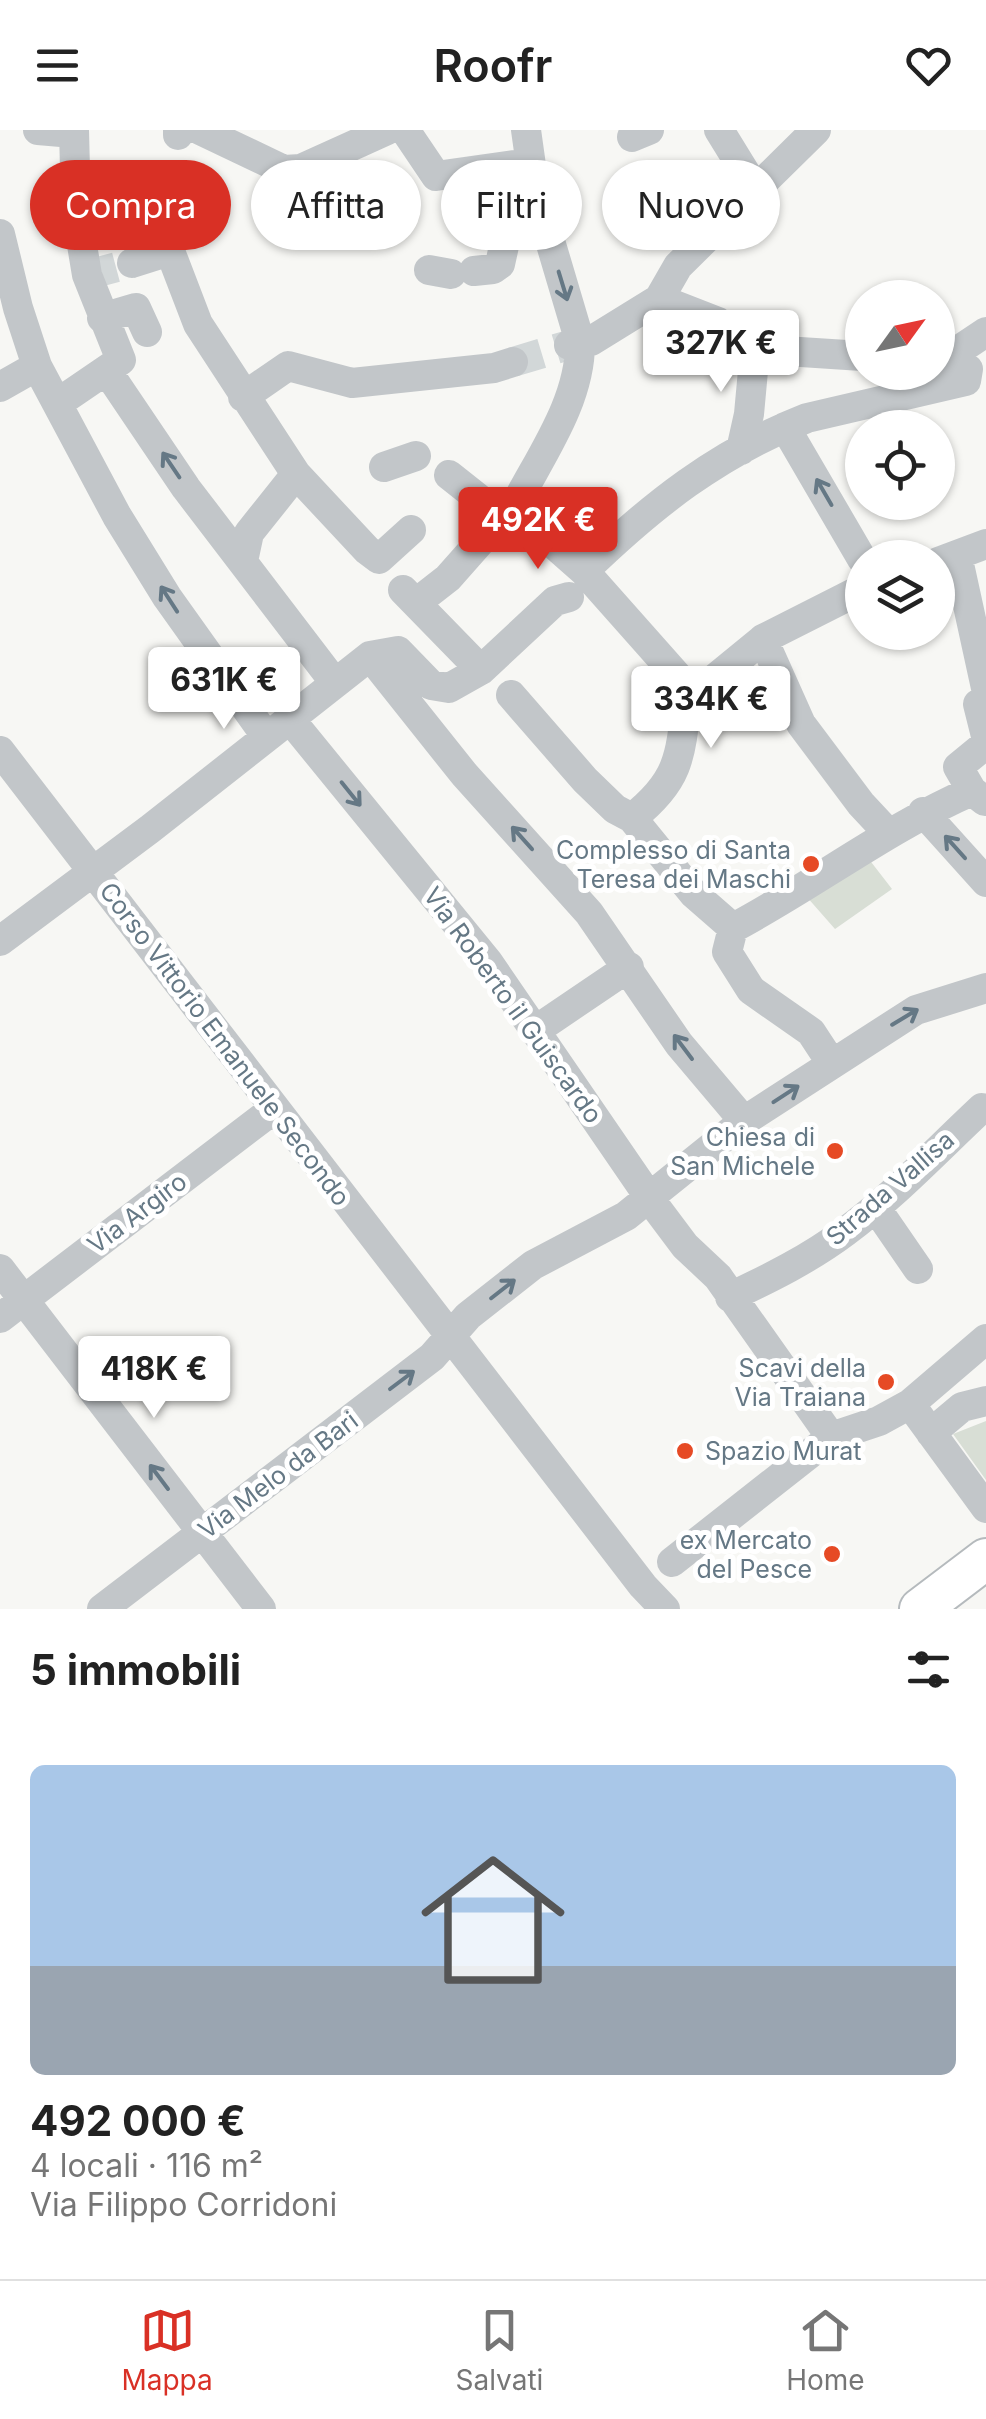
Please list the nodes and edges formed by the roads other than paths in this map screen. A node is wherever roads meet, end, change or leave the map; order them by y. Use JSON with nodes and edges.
{"nodes":[{"id":1,"x":38,"y":130,"type":"edge"},
{"id":2,"x":387,"y":130,"type":"edge"},
{"id":3,"x":405,"y":130,"type":"edge"},
{"id":4,"x":526,"y":130,"type":"edge"},
{"id":5,"x":719,"y":130,"type":"edge"},
{"id":6,"x":816,"y":130,"type":"edge"},
{"id":7,"x":73,"y":132,"type":"edge"},
{"id":8,"x":185,"y":132,"type":"edge"},
{"id":9,"x":530,"y":160,"type":"edge"},
{"id":10,"x":738,"y":160,"type":"edge"},
{"id":11,"x":780,"y":166,"type":"edge"},
{"id":12,"x":441,"y":167,"type":"edge"},
{"id":13,"x":0,"y":234,"type":"edge"},
{"id":14,"x":504,"y":250,"type":"edge"},
{"id":15,"x":551,"y":250,"type":"edge"},
{"id":16,"x":694,"y":250,"type":"edge"},
{"id":17,"x":170,"y":251,"type":"joint"},
{"id":18,"x":132,"y":264,"type":"tunnel mouth"},
{"id":19,"x":451,"y":272,"type":"dead end"},
{"id":20,"x":659,"y":299,"type":"junction"},
{"id":21,"x":102,"y":318,"type":"junction"},
{"id":22,"x":147,"y":332,"type":"dead end"},
{"id":23,"x":986,"y":332,"type":"edge"},
{"id":24,"x":574,"y":344,"type":"junction"},
{"id":25,"x":755,"y":349,"type":"junction"},
{"id":26,"x":955,"y":352,"type":"edge"},
{"id":27,"x":845,"y":355,"type":"edge"},
{"id":28,"x":513,"y":362,"type":"tunnel mouth"},
{"id":29,"x":955,"y":364,"type":"edge"},
{"id":30,"x":37,"y":366,"type":"junction"},
{"id":31,"x":107,"y":371,"type":"junction"},
{"id":32,"x":976,"y":385,"type":"edge"},
{"id":33,"x":0,"y":386,"type":"edge"},
{"id":34,"x":243,"y":397,"type":"junction"},
{"id":35,"x":58,"y":403,"type":"junction"},
{"id":36,"x":785,"y":426,"type":"junction"},
{"id":37,"x":741,"y":450,"type":"junction"},
{"id":38,"x":416,"y":456,"type":"dead end"},
{"id":39,"x":384,"y":467,"type":"dead end"},
{"id":40,"x":296,"y":474,"type":"junction"},
{"id":41,"x":449,"y":475,"type":"dead end"},
{"id":42,"x":512,"y":506,"type":"junction"},
{"id":43,"x":534,"y":527,"type":"dead end"},
{"id":44,"x":410,"y":530,"type":"dead end"},
{"id":45,"x":852,"y":540,"type":"edge"},
{"id":46,"x":986,"y":544,"type":"edge"},
{"id":47,"x":955,"y":555,"type":"edge"},
{"id":48,"x":242,"y":561,"type":"junction"},
{"id":49,"x":955,"y":583,"type":"edge"},
{"id":50,"x":571,"y":586,"type":"junction"},
{"id":51,"x":845,"y":597,"type":"edge"},
{"id":52,"x":763,"y":638,"type":"junction"},
{"id":53,"x":370,"y":656,"type":"junction"},
{"id":54,"x":482,"y":670,"type":"junction"},
{"id":55,"x":985,"y":675,"type":"edge"},
{"id":56,"x":335,"y":682,"type":"junction"},
{"id":57,"x":511,"y":695,"type":"dead end"},
{"id":58,"x":690,"y":699,"type":"junction"},
{"id":59,"x":986,"y":701,"type":"edge"},
{"id":60,"x":278,"y":727,"type":"junction"},
{"id":61,"x":986,"y":736,"type":"edge"},
{"id":62,"x":986,"y":744,"type":"edge"},
{"id":63,"x":0,"y":751,"type":"edge"},
{"id":64,"x":979,"y":796,"type":"edge"},
{"id":65,"x":923,"y":812,"type":"junction"},
{"id":66,"x":632,"y":818,"type":"junction"},
{"id":67,"x":882,"y":839,"type":"junction"},
{"id":68,"x":93,"y":872,"type":"junction"},
{"id":69,"x":986,"y":882,"type":"edge"},
{"id":70,"x":733,"y":928,"type":"junction"},
{"id":71,"x":0,"y":942,"type":"edge"},
{"id":72,"x":629,"y":967,"type":"junction"},
{"id":73,"x":986,"y":988,"type":"edge"},
{"id":74,"x":536,"y":1030,"type":"junction"},
{"id":75,"x":832,"y":1064,"type":"junction"},
{"id":76,"x":274,"y":1108,"type":"junction"},
{"id":77,"x":986,"y":1109,"type":"edge"},
{"id":78,"x":744,"y":1122,"type":"junction"},
{"id":79,"x":650,"y":1198,"type":"junction"},
{"id":80,"x":876,"y":1208,"type":"junction"},
{"id":81,"x":0,"y":1269,"type":"edge"},
{"id":82,"x":918,"y":1269,"type":"dead end"},
{"id":83,"x":730,"y":1296,"type":"junction"},
{"id":84,"x":12,"y":1309,"type":"edge"},
{"id":85,"x":450,"y":1336,"type":"junction"},
{"id":86,"x":986,"y":1339,"type":"edge"},
{"id":87,"x":986,"y":1401,"type":"edge"},
{"id":88,"x":910,"y":1404,"type":"junction"},
{"id":89,"x":931,"y":1433,"type":"junction"},
{"id":90,"x":831,"y":1436,"type":"junction"},
{"id":91,"x":986,"y":1508,"type":"edge"},
{"id":92,"x":202,"y":1533,"type":"junction"},
{"id":93,"x":986,"y":1558,"type":"edge"},
{"id":94,"x":672,"y":1562,"type":"dead end"},
{"id":95,"x":643,"y":1598,"type":"edge"},
{"id":96,"x":102,"y":1609,"type":"edge"},
{"id":97,"x":261,"y":1609,"type":"edge"},
{"id":98,"x":665,"y":1609,"type":"edge"},
{"id":99,"x":920,"y":1609,"type":"edge"}],
"edges":[{"from":1,"to":7,"type":"street"},
{"from":2,"to":8,"type":"street"},
{"from":3,"to":12,"type":"street"},
{"from":4,"to":9,"type":"street"},
{"from":5,"to":10,"type":"street"},
{"from":6,"to":11,"type":"street"},
{"from":7,"to":21,"type":"street"},
{"from":13,"to":30,"type":"street","name":"Via Roberto il Guiscardo"},
{"from":14,"to":19,"type":"street"},
{"from":15,"to":24,"type":"street","one_way":true},
{"from":16,"to":20,"type":"street"},
{"from":17,"to":18,"type":"street"},
{"from":17,"to":34,"type":"street"},
{"from":20,"to":24,"type":"street"},
{"from":20,"to":25,"type":"street"},
{"from":21,"to":22,"type":"street"},
{"from":21,"to":31,"type":"street"},
{"from":23,"to":26,"type":"street"},
{"from":24,"to":42,"type":"street"},
{"from":25,"to":27,"type":"street"},
{"from":25,"to":37,"type":"street"},
{"from":28,"to":34,"type":"street"},
{"from":29,"to":32,"type":"street"},
{"from":30,"to":33,"type":"street"},
{"from":30,"to":35,"type":"street","name":"Via Roberto il Guiscardo"},
{"from":31,"to":35,"type":"street"},
{"from":48,"to":31,"type":"street","one_way":true},
{"from":32,"to":36,"type":"street"},
{"from":34,"to":40,"type":"street"},
{"from":60,"to":35,"type":"street","name":"Via Roberto il Guiscardo","one_way":true},
{"from":36,"to":37,"type":"street"},
{"from":45,"to":36,"type":"street","one_way":true},
{"from":37,"to":50,"type":"street"},
{"from":38,"to":39,"type":"street"},
{"from":40,"to":44,"type":"street"},
{"from":40,"to":48,"type":"street"},
{"from":41,"to":42,"type":"street"},
{"from":42,"to":54,"type":"street"},
{"from":43,"to":50,"type":"street"},
{"from":46,"to":47,"type":"street"},
{"from":48,"to":56,"type":"street"},
{"from":49,"to":55,"type":"street"},
{"from":50,"to":54,"type":"street"},
{"from":50,"to":58,"type":"street"},
{"from":51,"to":52,"type":"street"},
{"from":52,"to":58,"type":"street"},
{"from":52,"to":67,"type":"street"},
{"from":53,"to":54,"type":"street"},
{"from":53,"to":56,"type":"street"},
{"from":72,"to":53,"type":"street","one_way":true},
{"from":56,"to":60,"type":"street"},
{"from":57,"to":66,"type":"street"},
{"from":58,"to":66,"type":"street"},
{"from":59,"to":61,"type":"street"},
{"from":60,"to":68,"type":"street"},
{"from":60,"to":74,"type":"street","name":"Via Roberto il Guiscardo","one_way":true},
{"from":62,"to":64,"type":"street"},
{"from":63,"to":68,"type":"street","name":"Corso Vittorio Emanuele Secondo"},
{"from":64,"to":65,"type":"street"},
{"from":65,"to":67,"type":"street"},
{"from":69,"to":65,"type":"street","one_way":true},
{"from":66,"to":70,"type":"street"},
{"from":67,"to":70,"type":"street"},
{"from":68,"to":71,"type":"street"},
{"from":68,"to":76,"type":"street","name":"Corso Vittorio Emanuele Secondo"},
{"from":70,"to":75,"type":"street"},
{"from":72,"to":74,"type":"street"},
{"from":78,"to":72,"type":"street","one_way":true},
{"from":75,"to":73,"type":"street","one_way":true},
{"from":74,"to":79,"type":"street","name":"Via Roberto il Guiscardo"},
{"from":78,"to":75,"type":"street","one_way":true},
{"from":76,"to":84,"type":"street","name":"Via Argiro"},
{"from":76,"to":85,"type":"street","name":"Corso Vittorio Emanuele Secondo"},
{"from":77,"to":80,"type":"street","name":"Strada Vallisa"},
{"from":78,"to":79,"type":"street"},
{"from":79,"to":83,"type":"street","name":"Via Roberto il Guiscardo"},
{"from":85,"to":79,"type":"street","one_way":true},
{"from":80,"to":82,"type":"street"},
{"from":80,"to":83,"type":"street","name":"Strada Vallisa"},
{"from":81,"to":84,"type":"street"},
{"from":83,"to":90,"type":"street"},
{"from":92,"to":84,"type":"street","one_way":true},
{"from":92,"to":85,"type":"street","name":"Via Melo da Bari","one_way":true},
{"from":85,"to":95,"type":"street","name":"Corso Vittorio Emanuele Secondo"},
{"from":86,"to":88,"type":"street"},
{"from":87,"to":89,"type":"street"},
{"from":88,"to":89,"type":"street"},
{"from":88,"to":90,"type":"street"},
{"from":89,"to":91,"type":"street"},
{"from":90,"to":94,"type":"street"},
{"from":92,"to":96,"type":"street","name":"Via Melo da Bari"},
{"from":92,"to":97,"type":"street"},
{"from":93,"to":99,"type":"main road"},
{"from":95,"to":98,"type":"street","name":"Corso Vittorio Emanuele Secondo"}]}
